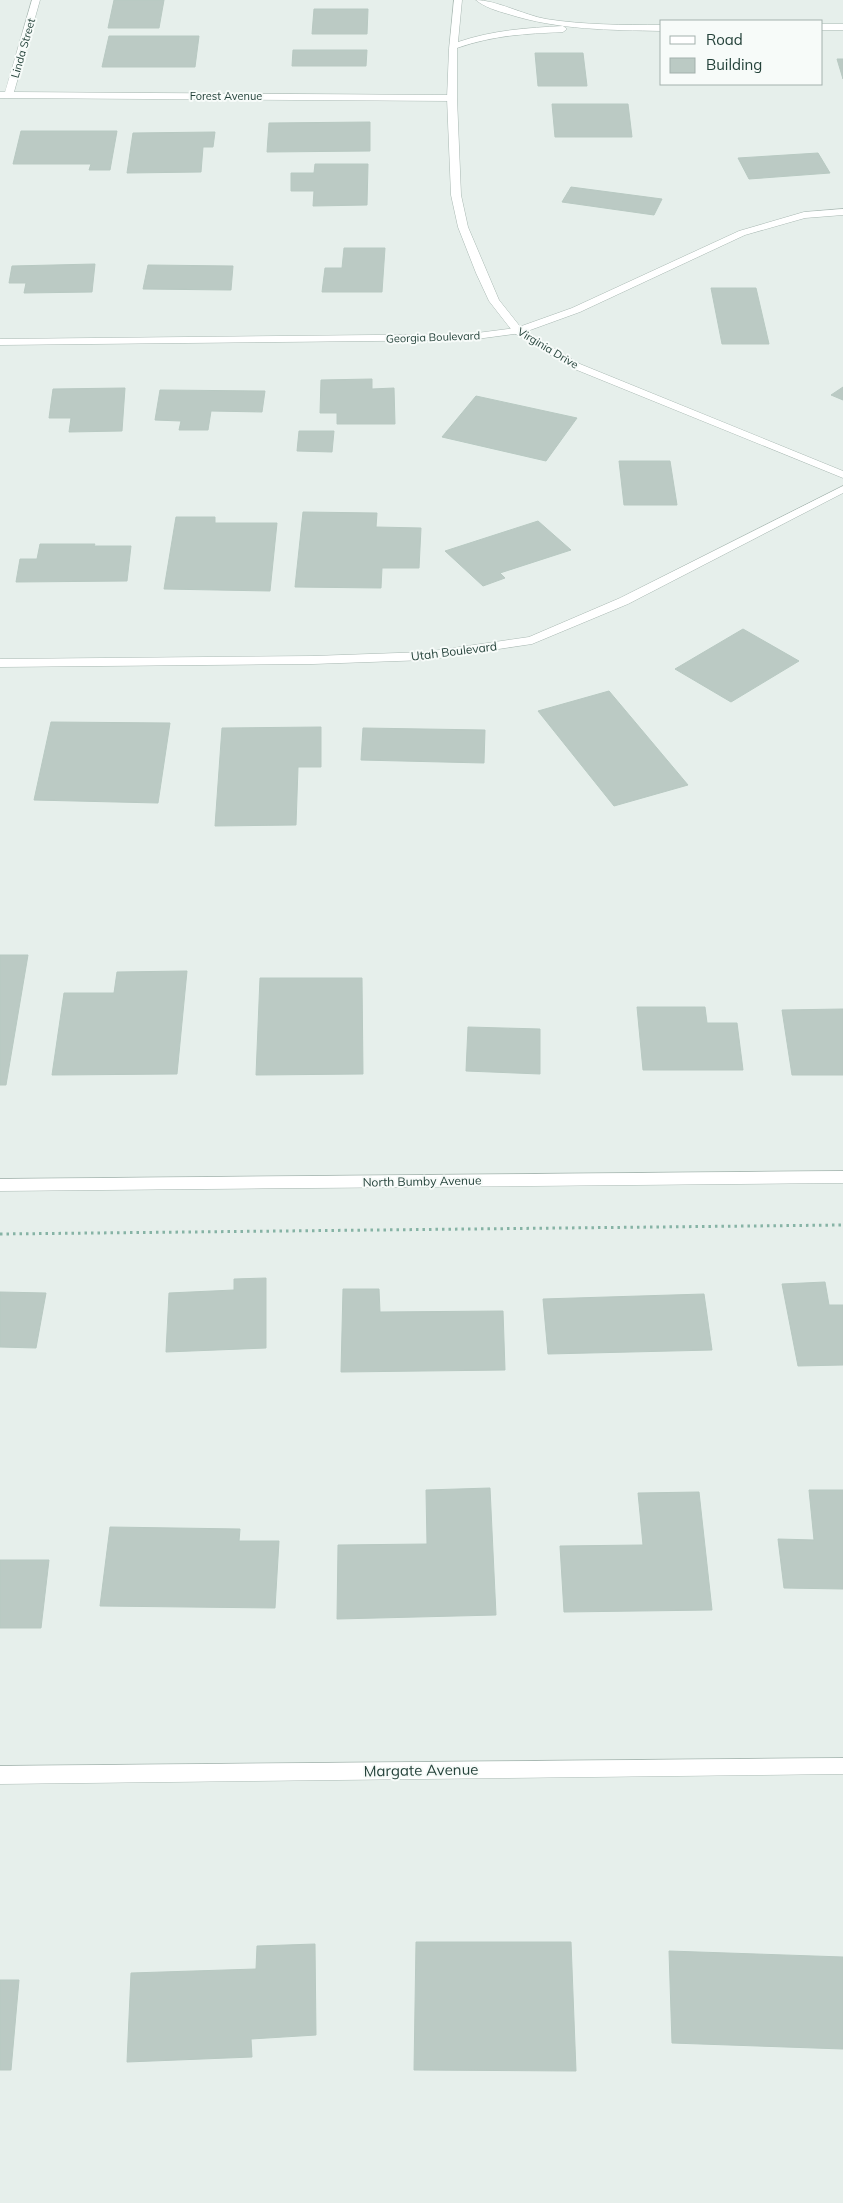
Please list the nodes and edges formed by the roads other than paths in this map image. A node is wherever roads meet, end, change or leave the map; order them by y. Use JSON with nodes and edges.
{"nodes":[{"id":1,"x":36,"y":0,"type":"edge"},
{"id":2,"x":458,"y":0,"type":"edge"},
{"id":3,"x":480,"y":0,"type":"edge"},
{"id":4,"x":605,"y":27,"type":"junction"},
{"id":5,"x":823,"y":27,"type":"edge"},
{"id":6,"x":843,"y":27,"type":"edge"},
{"id":7,"x":660,"y":28,"type":"edge"},
{"id":8,"x":454,"y":46,"type":"junction"},
{"id":9,"x":5,"y":95,"type":"edge"},
{"id":10,"x":452,"y":98,"type":"junction"},
{"id":11,"x":843,"y":212,"type":"edge"},
{"id":12,"x":518,"y":332,"type":"junction"},
{"id":13,"x":0,"y":342,"type":"edge"},
{"id":14,"x":843,"y":475,"type":"edge"},
{"id":15,"x":843,"y":489,"type":"edge"},
{"id":16,"x":0,"y":663,"type":"edge"},
{"id":17,"x":843,"y":1177,"type":"edge"},
{"id":18,"x":0,"y":1185,"type":"edge"},
{"id":19,"x":843,"y":1766,"type":"edge"},
{"id":20,"x":0,"y":1775,"type":"edge"}],
"edges":[{"from":1,"to":9,"type":"street","name":"Linda Street"},
{"from":2,"to":8,"type":"street","name":"Virginia Drive"},
{"from":3,"to":4,"type":"street"},
{"from":4,"to":7,"type":"street"},
{"from":4,"to":8,"type":"street"},
{"from":5,"to":6,"type":"street"},
{"from":8,"to":10,"type":"street","name":"Virginia Drive"},
{"from":9,"to":10,"type":"street","name":"Forest Avenue"},
{"from":10,"to":12,"type":"street","name":"Virginia Drive"},
{"from":11,"to":12,"type":"street","name":"Georgia Boulevard"},
{"from":12,"to":13,"type":"street","name":"Georgia Boulevard"},
{"from":12,"to":14,"type":"street","name":"Virginia Drive"},
{"from":15,"to":16,"type":"street","name":"Utah Boulevard"},
{"from":17,"to":18,"type":"street","name":"North Bumby Avenue"},
{"from":19,"to":20,"type":"street","name":"Margate Avenue"}]}
